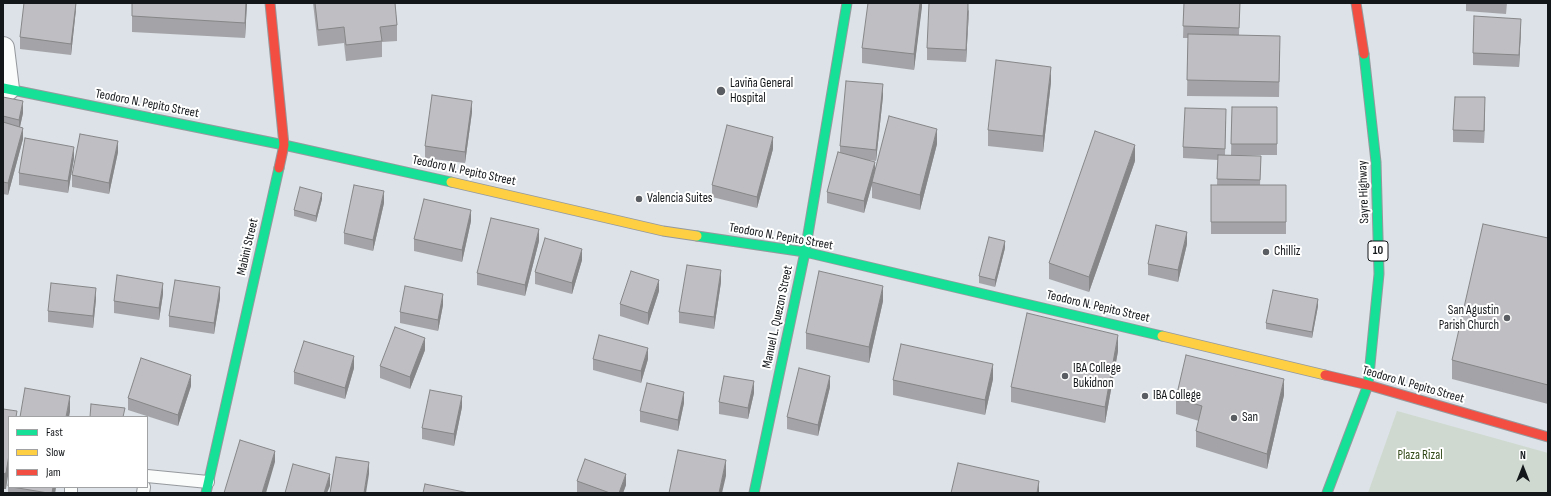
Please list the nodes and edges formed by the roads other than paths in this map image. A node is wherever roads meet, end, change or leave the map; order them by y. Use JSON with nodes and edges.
{"nodes":[{"id":1,"x":270,"y":3,"type":"edge"},
{"id":2,"x":847,"y":3,"type":"edge"},
{"id":3,"x":1356,"y":3,"type":"edge"},
{"id":4,"x":3,"y":48,"type":"edge"},
{"id":5,"x":6,"y":89,"type":"edge"},
{"id":6,"x":284,"y":145,"type":"junction"},
{"id":7,"x":805,"y":252,"type":"junction"},
{"id":8,"x":1368,"y":385,"type":"junction"},
{"id":9,"x":1548,"y":437,"type":"edge"},
{"id":10,"x":148,"y":476,"type":"edge"},
{"id":11,"x":207,"y":488,"type":"edge"},
{"id":12,"x":754,"y":493,"type":"edge"},
{"id":13,"x":1327,"y":493,"type":"edge"}],
"edges":[{"from":1,"to":6,"type":"main road","name":"Mabini Street"},
{"from":2,"to":7,"type":"main road","name":"Manuel L. Quezon Street"},
{"from":3,"to":8,"type":"main road","name":"Sayre Highway","number":"10"},
{"from":4,"to":5,"type":"street"},
{"from":5,"to":6,"type":"main road","name":"Teodoro N. Pepito Street"},
{"from":6,"to":7,"type":"main road","name":"Teodoro N. Pepito Street"},
{"from":6,"to":11,"type":"main road","name":"Mabini Street"},
{"from":7,"to":8,"type":"main road","name":"Teodoro N. Pepito Street"},
{"from":7,"to":12,"type":"main road","name":"Manuel L. Quezon Street"},
{"from":8,"to":9,"type":"main road","name":"Teodoro N. Pepito Street"},
{"from":8,"to":13,"type":"main road","name":"Sayre Highway","number":"10"},
{"from":10,"to":11,"type":"lane"}]}
